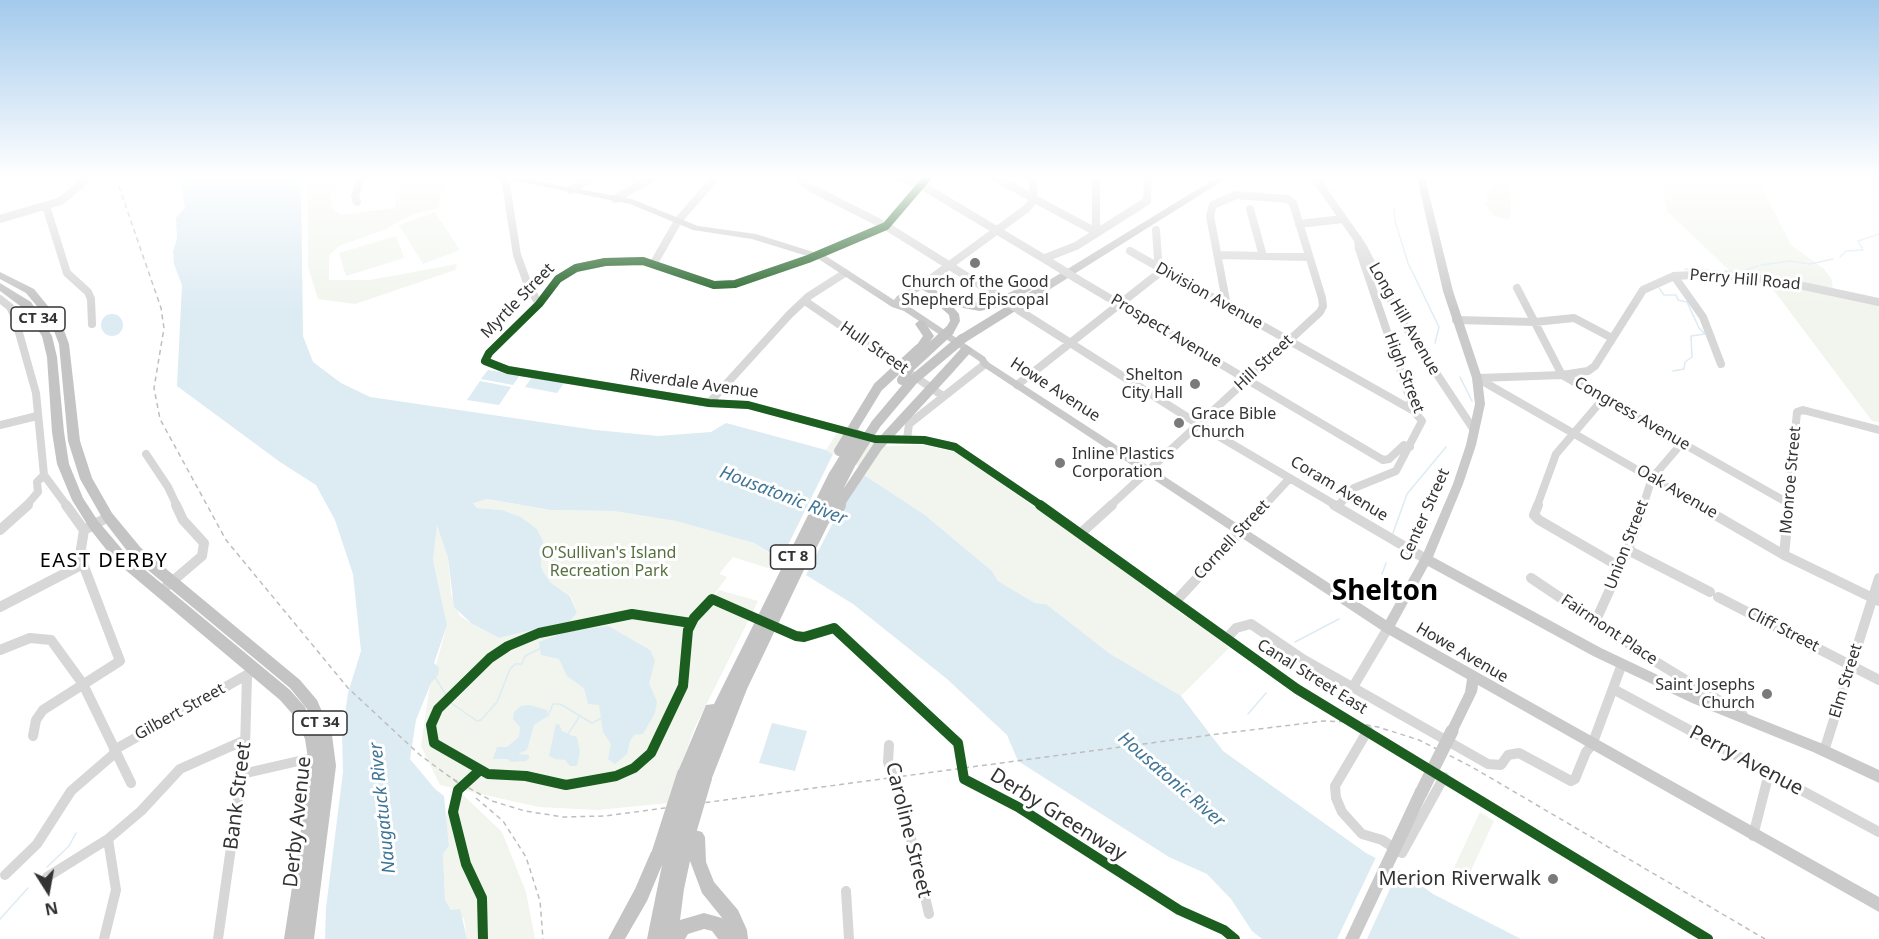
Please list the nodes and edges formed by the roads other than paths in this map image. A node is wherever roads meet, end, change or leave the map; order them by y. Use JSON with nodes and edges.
{"nodes":[{"id":1,"x":678,"y":221,"type":"edge"},
{"id":2,"x":51,"y":222,"type":"edge"},
{"id":3,"x":512,"y":222,"type":"edge"},
{"id":4,"x":680,"y":222,"type":"edge"},
{"id":5,"x":879,"y":222,"type":"edge"},
{"id":6,"x":890,"y":222,"type":"edge"},
{"id":7,"x":984,"y":222,"type":"edge"},
{"id":8,"x":1009,"y":222,"type":"edge"},
{"id":9,"x":1078,"y":222,"type":"edge"},
{"id":10,"x":1096,"y":222,"type":"edge"},
{"id":11,"x":1113,"y":222,"type":"edge"},
{"id":12,"x":1139,"y":222,"type":"edge"},
{"id":13,"x":1153,"y":222,"type":"edge"},
{"id":14,"x":1212,"y":222,"type":"edge"},
{"id":15,"x":1254,"y":222,"type":"edge"},
{"id":16,"x":1318,"y":222,"type":"edge"},
{"id":17,"x":1345,"y":222,"type":"edge"},
{"id":18,"x":1432,"y":222,"type":"edge"},
{"id":19,"x":1299,"y":224,"type":"joint"},
{"id":20,"x":886,"y":226,"type":"junction"},
{"id":21,"x":1156,"y":230,"type":"dead end"},
{"id":22,"x":998,"y":231,"type":"junction"},
{"id":23,"x":1096,"y":232,"type":"junction"},
{"id":24,"x":1358,"y":239,"type":"junction"},
{"id":25,"x":1130,"y":251,"type":"dead end"},
{"id":26,"x":817,"y":255,"type":"junction"},
{"id":27,"x":1219,"y":255,"type":"junction"},
{"id":28,"x":1263,"y":256,"type":"junction"},
{"id":29,"x":1309,"y":257,"type":"junction"},
{"id":30,"x":1045,"y":258,"type":"junction"},
{"id":31,"x":654,"y":263,"type":"junction"},
{"id":32,"x":948,"y":265,"type":"junction"},
{"id":33,"x":1161,"y":269,"type":"junction"},
{"id":34,"x":845,"y":273,"type":"junction"},
{"id":35,"x":0,"y":275,"type":"edge"},
{"id":36,"x":1674,"y":276,"type":"junction"},
{"id":37,"x":1043,"y":280,"type":"junction"},
{"id":38,"x":0,"y":286,"type":"edge"},
{"id":39,"x":921,"y":286,"type":"junction"},
{"id":40,"x":1517,"y":288,"type":"dead end"},
{"id":41,"x":0,"y":299,"type":"edge"},
{"id":42,"x":805,"y":301,"type":"junction"},
{"id":43,"x":1879,"y":302,"type":"edge"},
{"id":44,"x":539,"y":304,"type":"junction"},
{"id":45,"x":1120,"y":304,"type":"junction"},
{"id":46,"x":895,"y":305,"type":"junction"},
{"id":47,"x":1227,"y":306,"type":"junction"},
{"id":48,"x":1456,"y":320,"type":"junction"},
{"id":49,"x":1535,"y":322,"type":"junction"},
{"id":50,"x":92,"y":324,"type":"dead end"},
{"id":51,"x":920,"y":324,"type":"junction"},
{"id":52,"x":1612,"y":338,"type":"junction"},
{"id":53,"x":1288,"y":340,"type":"junction"},
{"id":54,"x":960,"y":342,"type":"junction"},
{"id":55,"x":1070,"y":343,"type":"junction"},
{"id":56,"x":489,"y":353,"type":"joint"},
{"id":57,"x":66,"y":363,"type":"junction"},
{"id":58,"x":985,"y":364,"type":"junction"},
{"id":59,"x":1721,"y":364,"type":"dead end"},
{"id":60,"x":53,"y":367,"type":"junction"},
{"id":61,"x":1562,"y":375,"type":"junction"},
{"id":62,"x":1477,"y":378,"type":"junction"},
{"id":63,"x":1246,"y":379,"type":"junction"},
{"id":64,"x":1017,"y":385,"type":"junction"},
{"id":65,"x":943,"y":396,"type":"junction"},
{"id":66,"x":1603,"y":399,"type":"junction"},
{"id":67,"x":709,"y":403,"type":"junction"},
{"id":68,"x":1414,"y":411,"type":"junction"},
{"id":69,"x":37,"y":416,"type":"junction"},
{"id":70,"x":1198,"y":424,"type":"junction"},
{"id":71,"x":0,"y":425,"type":"edge"},
{"id":72,"x":1474,"y":430,"type":"junction"},
{"id":73,"x":1879,"y":430,"type":"edge"},
{"id":74,"x":1573,"y":431,"type":"junction"},
{"id":75,"x":907,"y":439,"type":"junction"},
{"id":76,"x":1682,"y":443,"type":"junction"},
{"id":77,"x":1410,"y":447,"type":"junction"},
{"id":78,"x":146,"y":454,"type":"dead end"},
{"id":79,"x":1148,"y":471,"type":"junction"},
{"id":80,"x":835,"y":473,"type":"junction"},
{"id":81,"x":44,"y":475,"type":"junction"},
{"id":82,"x":1652,"y":478,"type":"junction"},
{"id":83,"x":1289,"y":479,"type":"junction"},
{"id":84,"x":1788,"y":503,"type":"junction"},
{"id":85,"x":1337,"y":507,"type":"junction"},
{"id":86,"x":108,"y":517,"type":"junction"},
{"id":87,"x":89,"y":528,"type":"junction"},
{"id":88,"x":0,"y":530,"type":"edge"},
{"id":89,"x":1240,"y":532,"type":"junction"},
{"id":90,"x":1081,"y":533,"type":"junction"},
{"id":91,"x":1628,"y":550,"type":"junction"},
{"id":92,"x":807,"y":551,"type":"junction"},
{"id":93,"x":1784,"y":555,"type":"junction"},
{"id":94,"x":1426,"y":560,"type":"junction"},
{"id":95,"x":83,"y":564,"type":"junction"},
{"id":96,"x":1620,"y":567,"type":"junction"},
{"id":97,"x":1531,"y":578,"type":"dead end"},
{"id":98,"x":1879,"y":578,"type":"edge"},
{"id":99,"x":166,"y":587,"type":"junction"},
{"id":100,"x":1876,"y":599,"type":"edge"},
{"id":101,"x":1176,"y":601,"type":"junction"},
{"id":102,"x":0,"y":607,"type":"edge"},
{"id":103,"x":1596,"y":620,"type":"junction"},
{"id":104,"x":1388,"y":628,"type":"junction"},
{"id":105,"x":1227,"y":638,"type":"junction"},
{"id":106,"x":756,"y":643,"type":"junction"},
{"id":107,"x":0,"y":650,"type":"edge"},
{"id":108,"x":1622,"y":664,"type":"junction"},
{"id":109,"x":1850,"y":664,"type":"junction"},
{"id":110,"x":255,"y":669,"type":"junction"},
{"id":111,"x":1473,"y":678,"type":"junction"},
{"id":112,"x":1879,"y":680,"type":"edge"},
{"id":113,"x":83,"y":684,"type":"junction"},
{"id":114,"x":1353,"y":687,"type":"junction"},
{"id":115,"x":1613,"y":689,"type":"junction"},
{"id":116,"x":1749,"y":718,"type":"junction"},
{"id":117,"x":1368,"y":730,"type":"junction"},
{"id":118,"x":33,"y":736,"type":"dead end"},
{"id":119,"x":245,"y":740,"type":"junction"},
{"id":120,"x":889,"y":745,"type":"dead end"},
{"id":121,"x":1592,"y":745,"type":"junction"},
{"id":122,"x":1824,"y":751,"type":"junction"},
{"id":123,"x":115,"y":752,"type":"junction"},
{"id":124,"x":316,"y":757,"type":"junction"},
{"id":125,"x":1769,"y":773,"type":"junction"},
{"id":126,"x":242,"y":774,"type":"junction"},
{"id":127,"x":694,"y":776,"type":"junction"},
{"id":128,"x":1444,"y":777,"type":"junction"},
{"id":129,"x":1879,"y":777,"type":"edge"},
{"id":130,"x":131,"y":783,"type":"dead end"},
{"id":131,"x":318,"y":809,"type":"junction"},
{"id":132,"x":1879,"y":832,"type":"edge"},
{"id":133,"x":693,"y":836,"type":"junction"},
{"id":134,"x":1753,"y":836,"type":"junction"},
{"id":135,"x":108,"y":839,"type":"junction"},
{"id":136,"x":1388,"y":848,"type":"junction"},
{"id":137,"x":4,"y":874,"type":"dead end"},
{"id":138,"x":47,"y":877,"type":"dead end"},
{"id":139,"x":846,"y":891,"type":"dead end"},
{"id":140,"x":1879,"y":905,"type":"edge"},
{"id":141,"x":929,"y":914,"type":"dead end"},
{"id":142,"x":300,"y":936,"type":"edge"},
{"id":143,"x":104,"y":939,"type":"edge"},
{"id":144,"x":218,"y":939,"type":"edge"},
{"id":145,"x":616,"y":939,"type":"edge"},
{"id":146,"x":655,"y":939,"type":"edge"},
{"id":147,"x":670,"y":939,"type":"edge"},
{"id":148,"x":676,"y":939,"type":"edge"},
{"id":149,"x":726,"y":939,"type":"edge"},
{"id":150,"x":740,"y":939,"type":"edge"},
{"id":151,"x":849,"y":939,"type":"edge"},
{"id":152,"x":1352,"y":939,"type":"edge"},
{"id":153,"x":1708,"y":939,"type":"edge"}],
"edges":[{"from":1,"to":31,"type":"street"},
{"from":2,"to":50,"type":"street"},
{"from":3,"to":44,"type":"street"},
{"from":4,"to":26,"type":"main road","name":"Howe Avenue"},
{"from":5,"to":20,"type":"street","name":"Coram Avenue"},
{"from":6,"to":20,"type":"street","name":"Myrtle Street"},
{"from":7,"to":22,"type":"street","name":"Prospect Avenue"},
{"from":8,"to":22,"type":"street"},
{"from":9,"to":23,"type":"street"},
{"from":10,"to":23,"type":"street"},
{"from":11,"to":23,"type":"street"},
{"from":12,"to":37,"type":"highway","number":"CT 8"},
{"from":13,"to":54,"type":"highway","number":"CT 8"},
{"from":14,"to":27,"type":"street","name":"Hill Street"},
{"from":15,"to":28,"type":"street"},
{"from":16,"to":19,"type":"street"},
{"from":17,"to":24,"type":"street","name":"Long Hill Avenue"},
{"from":18,"to":48,"type":"main road","name":"Center Street"},
{"from":19,"to":29,"type":"street","name":"Hill Street"},
{"from":20,"to":26,"type":"street","name":"Myrtle Street"},
{"from":20,"to":32,"type":"street","name":"Coram Avenue"},
{"from":21,"to":33,"type":"street"},
{"from":22,"to":30,"type":"street","name":"Prospect Avenue"},
{"from":22,"to":32,"type":"street"},
{"from":23,"to":30,"type":"street"},
{"from":24,"to":68,"type":"street","name":"High Street"},
{"from":24,"to":72,"type":"street","name":"Long Hill Avenue"},
{"from":25,"to":33,"type":"street","name":"Division Avenue"},
{"from":26,"to":31,"type":"street","name":"Myrtle Street"},
{"from":26,"to":34,"type":"main road","name":"Howe Avenue"},
{"from":27,"to":28,"type":"street"},
{"from":27,"to":47,"type":"street"},
{"from":28,"to":29,"type":"street"},
{"from":29,"to":53,"type":"street","name":"Hill Street"},
{"from":30,"to":45,"type":"street","name":"Prospect Avenue","bridge":true},
{"from":31,"to":44,"type":"street","name":"Myrtle Street"},
{"from":32,"to":39,"type":"street"},
{"from":32,"to":55,"type":"street","name":"Coram Avenue","bridge":true},
{"from":33,"to":45,"type":"street"},
{"from":33,"to":47,"type":"street","name":"Division Avenue"},
{"from":34,"to":42,"type":"street"},
{"from":34,"to":46,"type":"main road","name":"Howe Avenue"},
{"from":35,"to":57,"type":"highway","number":"CT 34"},
{"from":36,"to":43,"type":"street","name":"Perry Hill Road"},
{"from":36,"to":52,"type":"street","name":"Perry Hill Road"},
{"from":36,"to":59,"type":"street"},
{"from":37,"to":39,"type":"highway"},
{"from":37,"to":54,"type":"highway","number":"CT 8"},
{"from":38,"to":60,"type":"highway","number":"CT 34"},
{"from":39,"to":46,"type":"main road"},
{"from":39,"to":54,"type":"highway"},
{"from":40,"to":49,"type":"street","name":"Congress Avenue"},
{"from":41,"to":69,"type":"street"},
{"from":42,"to":65,"type":"street","name":"Hull Street"},
{"from":42,"to":67,"type":"street"},
{"from":44,"to":56,"type":"street","name":"Myrtle Street"},
{"from":45,"to":55,"type":"street"},
{"from":45,"to":63,"type":"street","name":"Prospect Avenue"},
{"from":46,"to":51,"type":"main road","name":"Howe Avenue"},
{"from":46,"to":54,"type":"main road","name":"Howe Avenue"},
{"from":47,"to":53,"type":"street","name":"Division Avenue"},
{"from":48,"to":49,"type":"street"},
{"from":48,"to":62,"type":"main road","name":"Center Street"},
{"from":49,"to":52,"type":"street"},
{"from":49,"to":61,"type":"street","name":"Congress Avenue"},
{"from":51,"to":54,"type":"main road","name":"Howe Avenue"},
{"from":51,"to":80,"type":"highway","bridge":true},
{"from":52,"to":61,"type":"street","name":"Perry Hill Road"},
{"from":53,"to":63,"type":"street","name":"Hill Street"},
{"from":53,"to":68,"type":"street","name":"Division Avenue"},
{"from":54,"to":58,"type":"main road","name":"Howe Avenue"},
{"from":54,"to":80,"type":"highway","number":"CT 8","bridge":true},
{"from":54,"to":92,"type":"highway","bridge":true},
{"from":54,"to":92,"type":"highway","number":"CT 8","bridge":true},
{"from":55,"to":64,"type":"street"},
{"from":55,"to":70,"type":"street","name":"Coram Avenue"},
{"from":56,"to":67,"type":"street","name":"Riverdale Avenue"},
{"from":57,"to":60,"type":"highway"},
{"from":57,"to":86,"type":"highway","number":"CT 34"},
{"from":58,"to":64,"type":"main road","name":"Howe Avenue"},
{"from":58,"to":65,"type":"street"},
{"from":60,"to":87,"type":"highway","number":"CT 34"},
{"from":61,"to":62,"type":"street","name":"Perry Hill Road"},
{"from":61,"to":66,"type":"street","name":"Congress Avenue"},
{"from":62,"to":72,"type":"main road","name":"Center Street"},
{"from":62,"to":74,"type":"street","name":"Oak Avenue"},
{"from":63,"to":70,"type":"street","name":"Hill Street"},
{"from":63,"to":77,"type":"street","name":"Prospect Avenue"},
{"from":64,"to":79,"type":"main road","name":"Howe Avenue"},
{"from":65,"to":75,"type":"street"},
{"from":66,"to":74,"type":"street"},
{"from":66,"to":76,"type":"street","name":"Congress Avenue"},
{"from":67,"to":75,"type":"street","name":"Riverdale Avenue"},
{"from":68,"to":77,"type":"street","name":"High Street"},
{"from":69,"to":71,"type":"street"},
{"from":69,"to":81,"type":"street"},
{"from":70,"to":79,"type":"street","name":"Hill Street"},
{"from":70,"to":83,"type":"street","name":"Coram Avenue"},
{"from":72,"to":94,"type":"main road","name":"Center Street"},
{"from":73,"to":84,"type":"street","name":"Monroe Street"},
{"from":74,"to":82,"type":"street","name":"Oak Avenue"},
{"from":74,"to":96,"type":"street"},
{"from":75,"to":90,"type":"street","name":"Canal Street East"},
{"from":76,"to":82,"type":"street","name":"Union Street"},
{"from":76,"to":84,"type":"street","name":"Congress Avenue"},
{"from":77,"to":85,"type":"street","name":"High Street"},
{"from":78,"to":99,"type":"street"},
{"from":79,"to":89,"type":"main road","name":"Howe Avenue"},
{"from":79,"to":90,"type":"street","name":"Hill Street"},
{"from":80,"to":106,"type":"highway","number":"CT 8"},
{"from":81,"to":87,"type":"street"},
{"from":81,"to":88,"type":"street"},
{"from":82,"to":91,"type":"street","name":"Union Street"},
{"from":82,"to":93,"type":"street","name":"Oak Avenue"},
{"from":83,"to":85,"type":"street","name":"Coram Avenue"},
{"from":83,"to":89,"type":"street","name":"Cornell Street"},
{"from":84,"to":93,"type":"street","name":"Monroe Street"},
{"from":85,"to":94,"type":"street","name":"Coram Avenue"},
{"from":86,"to":87,"type":"street"},
{"from":86,"to":99,"type":"highway","number":"CT 34"},
{"from":87,"to":95,"type":"street"},
{"from":87,"to":99,"type":"highway","number":"CT 34"},
{"from":89,"to":101,"type":"street","name":"Cornell Street"},
{"from":89,"to":104,"type":"main road","name":"Howe Avenue"},
{"from":90,"to":101,"type":"street","name":"Canal Street East"},
{"from":91,"to":96,"type":"street","name":"Union Street"},
{"from":91,"to":109,"type":"street","name":"Cliff Street"},
{"from":92,"to":106,"type":"highway","number":"CT 8"},
{"from":93,"to":100,"type":"street","name":"Oak Avenue"},
{"from":94,"to":104,"type":"main road","name":"Center Street"},
{"from":94,"to":108,"type":"main road","name":"Coram Avenue"},
{"from":95,"to":102,"type":"street"},
{"from":95,"to":113,"type":"street"},
{"from":96,"to":103,"type":"street","name":"Union Street"},
{"from":97,"to":103,"type":"street","name":"Fairmont Place"},
{"from":98,"to":100,"type":"street","name":"Elm Street"},
{"from":99,"to":110,"type":"highway","number":"CT 34"},
{"from":100,"to":109,"type":"street","name":"Elm Street"},
{"from":101,"to":105,"type":"street","name":"Canal Street East"},
{"from":103,"to":116,"type":"street","name":"Fairmont Place"},
{"from":104,"to":111,"type":"main road","name":"Howe Avenue"},
{"from":104,"to":114,"type":"street","name":"Center Street"},
{"from":105,"to":114,"type":"street"},
{"from":105,"to":117,"type":"street","name":"Canal Street East"},
{"from":106,"to":127,"type":"highway","number":"CT 8"},
{"from":106,"to":127,"type":"highway"},
{"from":107,"to":113,"type":"street"},
{"from":108,"to":115,"type":"street"},
{"from":108,"to":116,"type":"main road","name":"Coram Avenue"},
{"from":109,"to":112,"type":"street","name":"Cliff Street"},
{"from":109,"to":122,"type":"street","name":"Elm Street"},
{"from":110,"to":119,"type":"street","name":"Bank Street"},
{"from":110,"to":123,"type":"street","name":"Gilbert Street"},
{"from":110,"to":124,"type":"highway","name":"Derby Avenue","number":"CT 34"},
{"from":110,"to":131,"type":"highway","name":"Derby Avenue","number":"CT 34"},
{"from":111,"to":121,"type":"main road","name":"Howe Avenue"},
{"from":111,"to":136,"type":"main road","bridge":true},
{"from":113,"to":118,"type":"street"},
{"from":113,"to":123,"type":"street"},
{"from":114,"to":121,"type":"street"},
{"from":115,"to":121,"type":"street"},
{"from":115,"to":125,"type":"street","name":"Perry Avenue"},
{"from":116,"to":122,"type":"main road","name":"Coram Avenue"},
{"from":117,"to":128,"type":"street","name":"Canal Street East"},
{"from":117,"to":136,"type":"street"},
{"from":119,"to":126,"type":"street","name":"Bank Street"},
{"from":119,"to":135,"type":"street"},
{"from":120,"to":141,"type":"street","name":"Caroline Street"},
{"from":121,"to":134,"type":"main road","name":"Howe Avenue"},
{"from":122,"to":129,"type":"main road","name":"Coram Avenue"},
{"from":123,"to":130,"type":"street"},
{"from":123,"to":137,"type":"street","name":"Gilbert Street"},
{"from":124,"to":126,"type":"street"},
{"from":124,"to":131,"type":"highway","name":"Derby Avenue","number":"CT 34"},
{"from":125,"to":132,"type":"street","name":"Perry Avenue"},
{"from":125,"to":134,"type":"street"},
{"from":126,"to":144,"type":"street","name":"Bank Street"},
{"from":127,"to":133,"type":"highway","bridge":true},
{"from":127,"to":145,"type":"highway","bridge":true},
{"from":127,"to":146,"type":"highway","number":"CT 8","bridge":true},
{"from":128,"to":136,"type":"street"},
{"from":128,"to":153,"type":"street","name":"Canal Street East"},
{"from":131,"to":142,"type":"highway","name":"Derby Avenue","number":"CT 34"},
{"from":133,"to":147,"type":"highway"},
{"from":133,"to":150,"type":"highway"},
{"from":134,"to":140,"type":"main road","name":"Howe Avenue"},
{"from":135,"to":138,"type":"street"},
{"from":135,"to":143,"type":"street"},
{"from":136,"to":152,"type":"main road"},
{"from":139,"to":151,"type":"street"},
{"from":148,"to":149,"type":"highway"}]}
